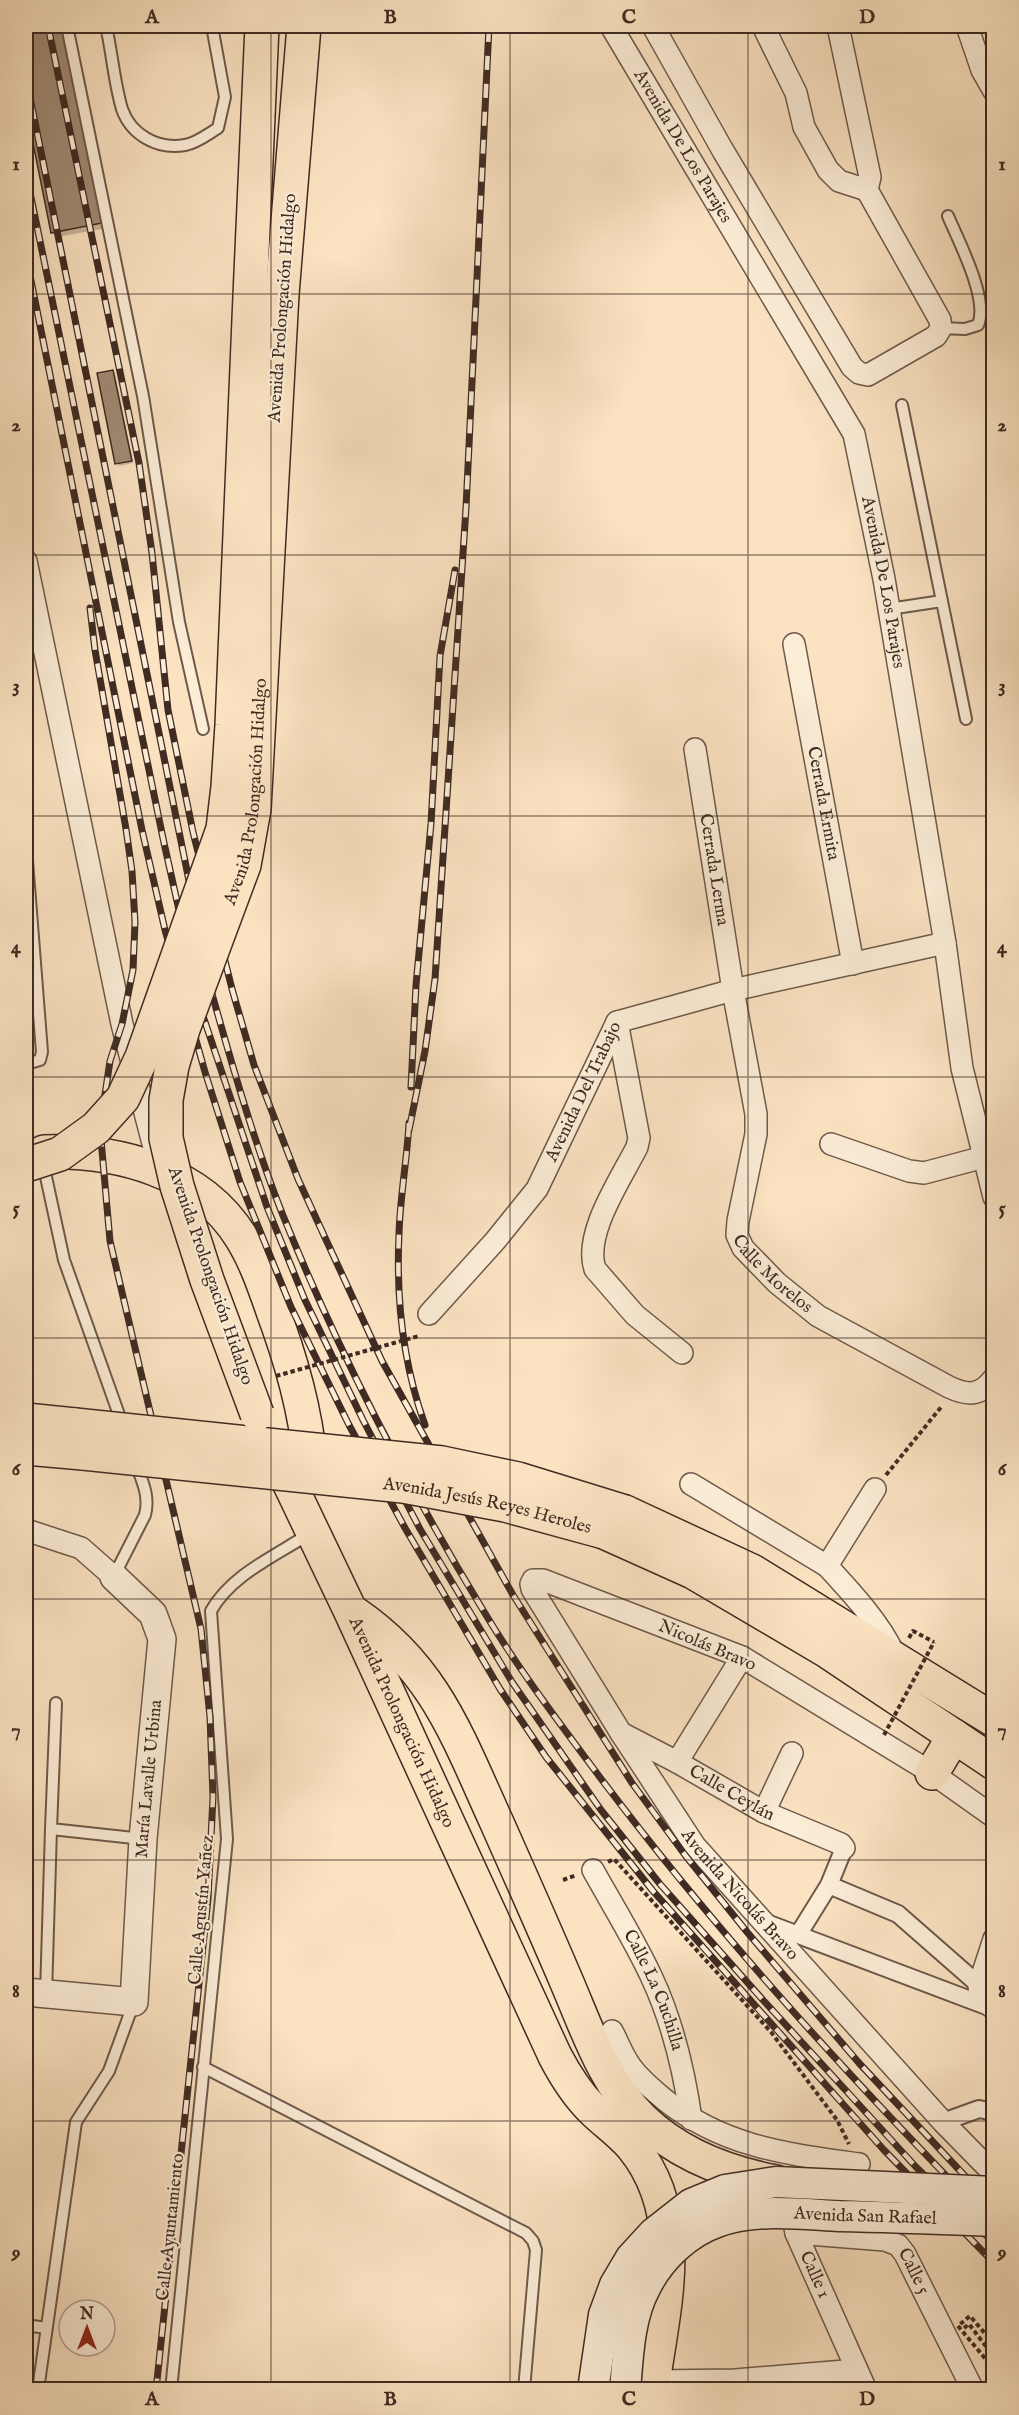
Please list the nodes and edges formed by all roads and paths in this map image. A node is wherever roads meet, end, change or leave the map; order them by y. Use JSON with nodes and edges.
{"nodes":[{"id":1,"x":67,"y":26,"type":"edge"},
{"id":2,"x":106,"y":26,"type":"edge"},
{"id":3,"x":212,"y":26,"type":"edge"},
{"id":4,"x":262,"y":26,"type":"edge"},
{"id":5,"x":304,"y":26,"type":"edge"},
{"id":6,"x":610,"y":26,"type":"edge"},
{"id":7,"x":652,"y":26,"type":"edge"},
{"id":8,"x":764,"y":26,"type":"edge"},
{"id":9,"x":837,"y":26,"type":"edge"},
{"id":10,"x":967,"y":26,"type":"edge"},
{"id":11,"x":993,"y":91,"type":"edge"},
{"id":12,"x":867,"y":190,"type":"junction"},
{"id":13,"x":948,"y":216,"type":"dead end"},
{"id":14,"x":941,"y":328,"type":"junction"},
{"id":15,"x":902,"y":405,"type":"dead end"},
{"id":16,"x":26,"y":561,"type":"edge"},
{"id":17,"x":942,"y":601,"type":"junction"},
{"id":18,"x":889,"y":609,"type":"junction"},
{"id":19,"x":794,"y":644,"type":"dead end"},
{"id":20,"x":966,"y":719,"type":"dead end"},
{"id":21,"x":203,"y":729,"type":"dead end"},
{"id":22,"x":695,"y":749,"type":"dead end"},
{"id":23,"x":26,"y":848,"type":"edge"},
{"id":24,"x":945,"y":943,"type":"junction"},
{"id":25,"x":853,"y":964,"type":"junction"},
{"id":26,"x":733,"y":990,"type":"junction"},
{"id":27,"x":617,"y":1022,"type":"junction"},
{"id":28,"x":26,"y":1064,"type":"edge"},
{"id":29,"x":831,"y":1144,"type":"dead end"},
{"id":30,"x":31,"y":1157,"type":"edge"},
{"id":31,"x":984,"y":1158,"type":"junction"},
{"id":32,"x":160,"y":1170,"type":"junction"},
{"id":33,"x":993,"y":1197,"type":"edge"},
{"id":34,"x":429,"y":1314,"type":"dead end"},
{"id":35,"x":419,"y":1336,"type":"dead end"},
{"id":36,"x":682,"y":1353,"type":"dead end"},
{"id":37,"x":276,"y":1376,"type":"dead end"},
{"id":38,"x":993,"y":1378,"type":"edge"},
{"id":39,"x":961,"y":1392,"type":"junction"},
{"id":40,"x":26,"y":1420,"type":"edge"},
{"id":41,"x":79,"y":1439,"type":"junction"},
{"id":42,"x":128,"y":1440,"type":"dead end"},
{"id":43,"x":26,"y":1448,"type":"edge"},
{"id":44,"x":132,"y":1451,"type":"dead end"},
{"id":45,"x":692,"y":1484,"type":"dead end"},
{"id":46,"x":875,"y":1490,"type":"joint"},
{"id":47,"x":615,"y":1522,"type":"junction"},
{"id":48,"x":26,"y":1530,"type":"edge"},
{"id":49,"x":312,"y":1533,"type":"junction"},
{"id":50,"x":827,"y":1566,"type":"junction"},
{"id":51,"x":114,"y":1577,"type":"junction"},
{"id":52,"x":534,"y":1580,"type":"joint"},
{"id":53,"x":350,"y":1610,"type":"junction"},
{"id":54,"x":913,"y":1631,"type":"dead end"},
{"id":55,"x":742,"y":1657,"type":"junction"},
{"id":56,"x":897,"y":1660,"type":"junction"},
{"id":57,"x":56,"y":1703,"type":"dead end"},
{"id":58,"x":993,"y":1720,"type":"edge"},
{"id":59,"x":621,"y":1733,"type":"junction"},
{"id":60,"x":884,"y":1735,"type":"dead end"},
{"id":61,"x":954,"y":1736,"type":"junction"},
{"id":62,"x":792,"y":1753,"type":"dead end"},
{"id":63,"x":677,"y":1762,"type":"junction"},
{"id":64,"x":993,"y":1763,"type":"edge"},
{"id":65,"x":932,"y":1773,"type":"junction"},
{"id":66,"x":764,"y":1812,"type":"junction"},
{"id":67,"x":993,"y":1817,"type":"edge"},
{"id":68,"x":51,"y":1829,"type":"junction"},
{"id":69,"x":143,"y":1839,"type":"junction"},
{"id":70,"x":844,"y":1848,"type":"joint"},
{"id":71,"x":593,"y":1870,"type":"junction"},
{"id":72,"x":563,"y":1880,"type":"dead end"},
{"id":73,"x":829,"y":1885,"type":"junction"},
{"id":74,"x":763,"y":1922,"type":"junction"},
{"id":75,"x":798,"y":1935,"type":"junction"},
{"id":76,"x":993,"y":1939,"type":"edge"},
{"id":77,"x":979,"y":1985,"type":"junction"},
{"id":78,"x":36,"y":1993,"type":"edge"},
{"id":79,"x":134,"y":2002,"type":"junction"},
{"id":80,"x":991,"y":2008,"type":"edge"},
{"id":81,"x":612,"y":2031,"type":"dead end"},
{"id":82,"x":203,"y":2067,"type":"junction"},
{"id":83,"x":993,"y":2112,"type":"edge"},
{"id":84,"x":690,"y":2119,"type":"junction"},
{"id":85,"x":943,"y":2122,"type":"junction"},
{"id":86,"x":859,"y":2164,"type":"joint"},
{"id":87,"x":779,"y":2168,"type":"junction"},
{"id":88,"x":993,"y":2174,"type":"edge"},
{"id":89,"x":993,"y":2192,"type":"edge"},
{"id":90,"x":993,"y":2221,"type":"edge"},
{"id":91,"x":796,"y":2233,"type":"junction"},
{"id":92,"x":969,"y":2324,"type":"dead end"},
{"id":93,"x":26,"y":2325,"type":"edge"},
{"id":94,"x":46,"y":2328,"type":"junction"},
{"id":95,"x":993,"y":2344,"type":"edge"},
{"id":96,"x":993,"y":2357,"type":"edge"},
{"id":97,"x":993,"y":2369,"type":"edge"},
{"id":98,"x":857,"y":2370,"type":"junction"},
{"id":99,"x":735,"y":2385,"type":"edge"},
{"id":100,"x":643,"y":2387,"type":"edge"},
{"id":101,"x":38,"y":2390,"type":"edge"},
{"id":102,"x":171,"y":2390,"type":"edge"},
{"id":103,"x":524,"y":2390,"type":"edge"},
{"id":104,"x":593,"y":2390,"type":"edge"},
{"id":105,"x":866,"y":2390,"type":"edge"},
{"id":106,"x":973,"y":2390,"type":"edge"}],
"edges":[{"from":1,"to":21,"type":"lane"},
{"from":2,"to":3,"type":"lane"},
{"from":4,"to":30,"type":"highway","name":"Avenida Prolongación Hidalgo","bridge":true},
{"from":5,"to":49,"type":"highway","name":"Avenida Prolongación Hidalgo","bridge":true},
{"from":6,"to":18,"type":"street","name":"Avenida De Los Parajes"},
{"from":7,"to":14,"type":"street"},
{"from":8,"to":12,"type":"street"},
{"from":9,"to":12,"type":"street"},
{"from":10,"to":11,"type":"street"},
{"from":12,"to":14,"type":"street"},
{"from":13,"to":14,"type":"lane"},
{"from":15,"to":17,"type":"lane"},
{"from":16,"to":32,"type":"street"},
{"from":17,"to":18,"type":"lane"},
{"from":17,"to":20,"type":"lane"},
{"from":18,"to":24,"type":"street","name":"Avenida De Los Parajes"},
{"from":19,"to":25,"type":"street","name":"Cerrada Ermita"},
{"from":22,"to":26,"type":"street","name":"Cerrada Lerma"},
{"from":23,"to":28,"type":"lane"},
{"from":24,"to":25,"type":"street","name":"Avenida Del Trabajo"},
{"from":24,"to":31,"type":"street","name":"Avenida De Los Parajes"},
{"from":25,"to":26,"type":"street","name":"Avenida Del Trabajo"},
{"from":26,"to":27,"type":"street","name":"Avenida Del Trabajo"},
{"from":26,"to":39,"type":"street","name":"Calle Morelos"},
{"from":27,"to":34,"type":"street","name":"Avenida Del Trabajo"},
{"from":27,"to":36,"type":"street"},
{"from":29,"to":31,"type":"street"},
{"from":30,"to":32,"type":"highway"},
{"from":30,"to":42,"type":"lane"},
{"from":31,"to":33,"type":"street","name":"Avenida De Los Parajes"},
{"from":32,"to":49,"type":"highway"},
{"from":35,"to":37,"type":"path","bridge":true},
{"from":38,"to":39,"type":"street"},
{"from":39,"to":46,"type":"path"},
{"from":40,"to":41,"type":"highway","name":"Avenida Jesús Reyes Heroles"},
{"from":41,"to":43,"type":"highway","name":"Avenida Jesús Reyes Heroles"},
{"from":41,"to":47,"type":"highway","name":"Avenida Jesús Reyes Heroles","bridge":true},
{"from":44,"to":51,"type":"lane"},
{"from":45,"to":50,"type":"street"},
{"from":46,"to":50,"type":"street"},
{"from":47,"to":56,"type":"highway","name":"Avenida Jesús Reyes Heroles"},
{"from":47,"to":61,"type":"highway","name":"Avenida Jesús Reyes Heroles"},
{"from":48,"to":51,"type":"street"},
{"from":49,"to":53,"type":"highway","name":"Avenida Prolongación Hidalgo"},
{"from":49,"to":82,"type":"lane","name":"Calle Agustín Yañez"},
{"from":50,"to":56,"type":"street"},
{"from":51,"to":69,"type":"street","name":"María Lavalle Urbina"},
{"from":52,"to":55,"type":"street","name":"Nicolás Bravo"},
{"from":52,"to":59,"type":"street","name":"Avenida Nicolás Bravo"},
{"from":53,"to":87,"type":"highway"},
{"from":53,"to":100,"type":"highway","name":"Avenida Prolongación Hidalgo"},
{"from":54,"to":60,"type":"path","bridge":true},
{"from":55,"to":63,"type":"street"},
{"from":55,"to":65,"type":"street","name":"Nicolás Bravo"},
{"from":56,"to":58,"type":"highway","name":"Avenida Jesús Reyes Heroles"},
{"from":57,"to":68,"type":"lane"},
{"from":59,"to":63,"type":"street","name":"Calle Ceylán"},
{"from":59,"to":74,"type":"street","name":"Avenida Nicolás Bravo"},
{"from":61,"to":64,"type":"highway","name":"Avenida Jesús Reyes Heroles"},
{"from":61,"to":65,"type":"highway"},
{"from":62,"to":66,"type":"street"},
{"from":63,"to":66,"type":"street","name":"Calle Ceylán"},
{"from":65,"to":67,"type":"street","name":"Nicolás Bravo"},
{"from":66,"to":70,"type":"street","name":"Calle Ceylán"},
{"from":68,"to":69,"type":"lane"},
{"from":68,"to":78,"type":"lane"},
{"from":69,"to":79,"type":"street","name":"María Lavalle Urbina"},
{"from":70,"to":73,"type":"street"},
{"from":71,"to":72,"type":"path"},
{"from":71,"to":84,"type":"street","name":"Calle La Cuchilla"},
{"from":71,"to":86,"type":"path"},
{"from":73,"to":75,"type":"street"},
{"from":73,"to":77,"type":"street"},
{"from":74,"to":75,"type":"street"},
{"from":74,"to":85,"type":"street","name":"Avenida Nicolás Bravo"},
{"from":75,"to":80,"type":"street"},
{"from":76,"to":77,"type":"street"},
{"from":77,"to":80,"type":"street"},
{"from":78,"to":79,"type":"street"},
{"from":79,"to":94,"type":"lane"},
{"from":81,"to":84,"type":"street"},
{"from":82,"to":102,"type":"lane","name":"Calle Ayuntamiento"},
{"from":82,"to":103,"type":"lane"},
{"from":83,"to":85,"type":"street"},
{"from":84,"to":87,"type":"street"},
{"from":85,"to":88,"type":"street","name":"Avenida Nicolás Bravo"},
{"from":86,"to":87,"type":"street"},
{"from":87,"to":89,"type":"main road","name":"Avenida San Rafael","bridge":true},
{"from":87,"to":91,"type":"street","name":"Calle 1"},
{"from":87,"to":104,"type":"main road","bridge":true},
{"from":90,"to":100,"type":"main road","name":"Avenida San Rafael","bridge":true},
{"from":91,"to":98,"type":"street","name":"Calle 1"},
{"from":91,"to":106,"type":"street","name":"Calle 5"},
{"from":92,"to":96,"type":"path"},
{"from":93,"to":94,"type":"lane"},
{"from":94,"to":101,"type":"lane"},
{"from":95,"to":97,"type":"path","bridge":true},
{"from":98,"to":99,"type":"street"},
{"from":98,"to":105,"type":"street","name":"Calle 1"},
{"from":99,"to":100,"type":"street"}]}
